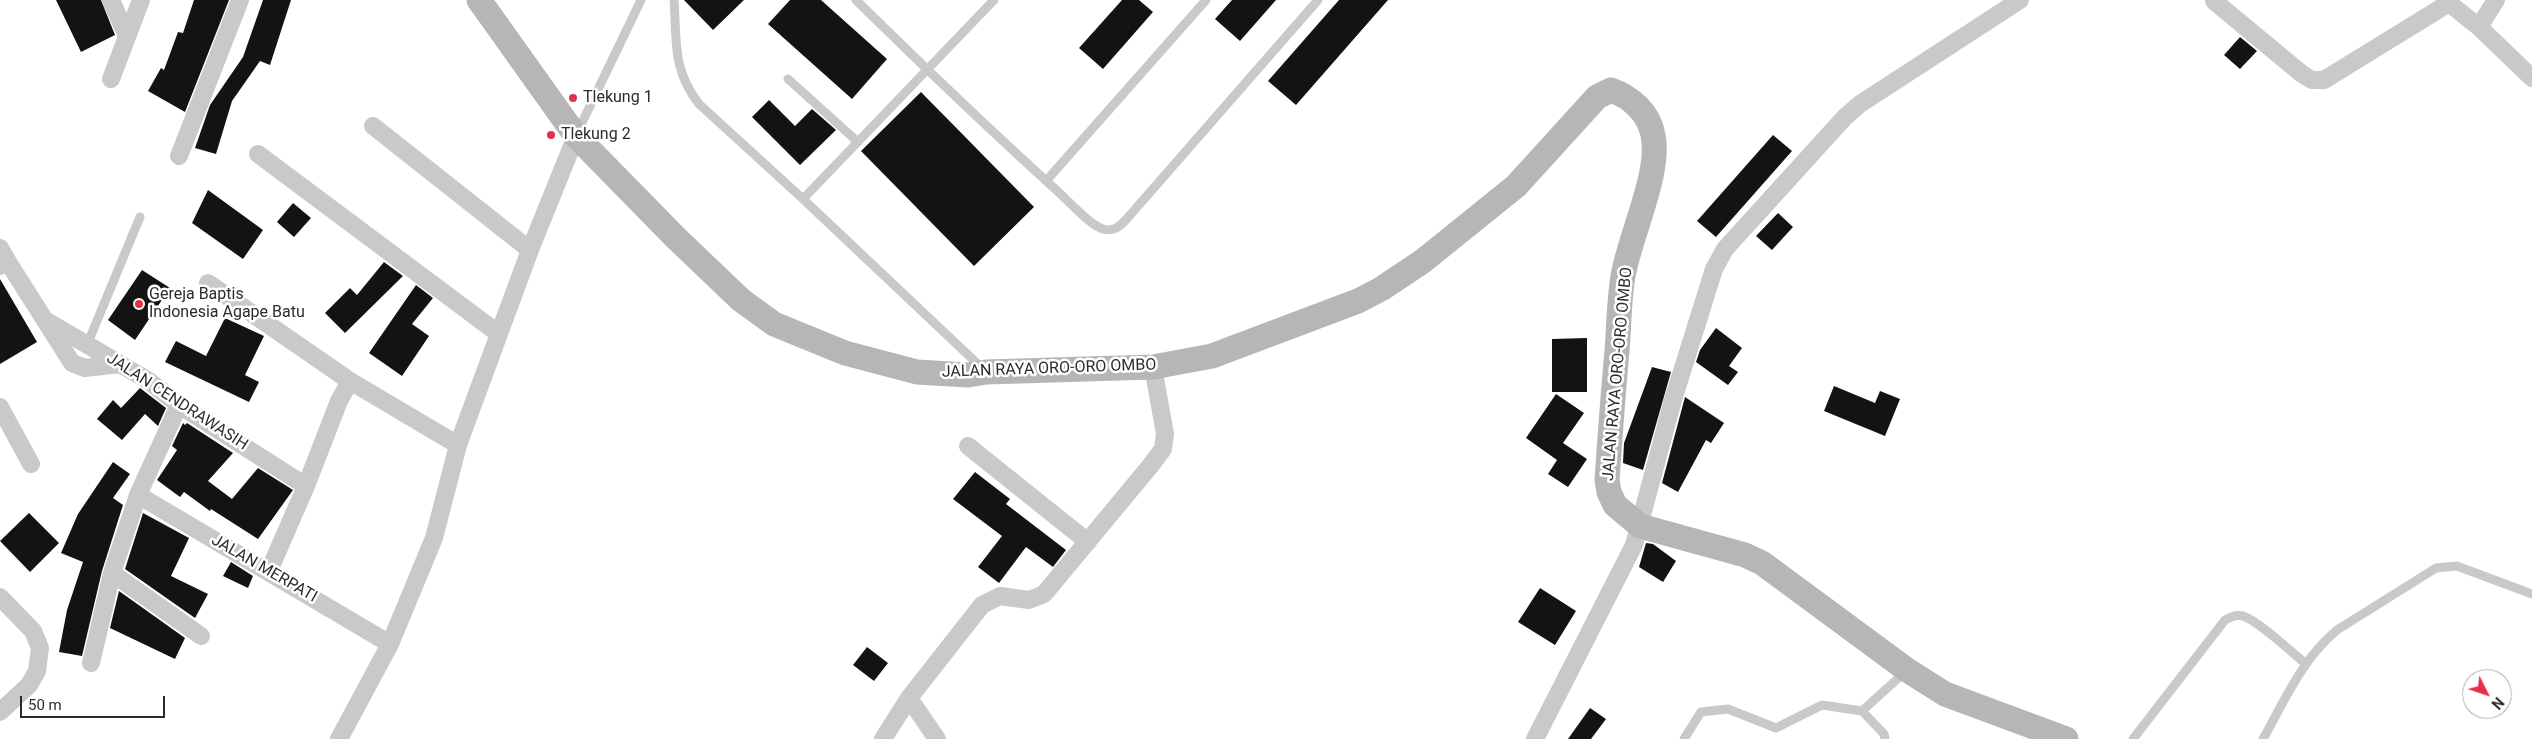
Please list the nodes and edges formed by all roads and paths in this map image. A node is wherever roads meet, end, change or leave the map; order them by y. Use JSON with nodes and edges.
{"nodes":[{"id":1,"x":111,"y":0,"type":"edge"},
{"id":2,"x":141,"y":0,"type":"edge"},
{"id":3,"x":240,"y":0,"type":"edge"},
{"id":4,"x":479,"y":0,"type":"edge"},
{"id":5,"x":641,"y":0,"type":"edge"},
{"id":6,"x":674,"y":0,"type":"edge"},
{"id":7,"x":856,"y":0,"type":"edge"},
{"id":8,"x":994,"y":0,"type":"edge"},
{"id":9,"x":1206,"y":0,"type":"edge"},
{"id":10,"x":1318,"y":0,"type":"edge"},
{"id":11,"x":2020,"y":0,"type":"edge"},
{"id":12,"x":2496,"y":0,"type":"edge"},
{"id":13,"x":2214,"y":1,"type":"edge"},
{"id":14,"x":2447,"y":2,"type":"edge"},
{"id":15,"x":2479,"y":27,"type":"junction"},
{"id":16,"x":126,"y":36,"type":"junction"},
{"id":17,"x":928,"y":71,"type":"junction"},
{"id":18,"x":2532,"y":78,"type":"edge"},
{"id":19,"x":111,"y":79,"type":"dead end"},
{"id":20,"x":788,"y":79,"type":"dead end"},
{"id":21,"x":373,"y":126,"type":"dead end"},
{"id":22,"x":576,"y":136,"type":"junction"},
{"id":23,"x":858,"y":142,"type":"junction"},
{"id":24,"x":258,"y":154,"type":"dead end"},
{"id":25,"x":179,"y":156,"type":"dead end"},
{"id":26,"x":1046,"y":181,"type":"junction"},
{"id":27,"x":803,"y":199,"type":"junction"},
{"id":28,"x":140,"y":218,"type":"dead end"},
{"id":29,"x":530,"y":250,"type":"junction"},
{"id":30,"x":3,"y":259,"type":"edge"},
{"id":31,"x":208,"y":283,"type":"dead end"},
{"id":32,"x":45,"y":320,"type":"junction"},
{"id":33,"x":499,"y":334,"type":"junction"},
{"id":34,"x":87,"y":345,"type":"junction"},
{"id":35,"x":120,"y":364,"type":"junction"},
{"id":36,"x":1153,"y":367,"type":"junction"},
{"id":37,"x":986,"y":372,"type":"junction"},
{"id":38,"x":350,"y":381,"type":"junction"},
{"id":39,"x":179,"y":405,"type":"junction"},
{"id":40,"x":0,"y":407,"type":"edge"},
{"id":41,"x":458,"y":445,"type":"junction"},
{"id":42,"x":968,"y":446,"type":"dead end"},
{"id":43,"x":31,"y":464,"type":"dead end"},
{"id":44,"x":306,"y":486,"type":"junction"},
{"id":45,"x":138,"y":495,"type":"junction"},
{"id":46,"x":1640,"y":526,"type":"junction"},
{"id":47,"x":1088,"y":542,"type":"junction"},
{"id":48,"x":269,"y":571,"type":"junction"},
{"id":49,"x":112,"y":573,"type":"junction"},
{"id":50,"x":2532,"y":594,"type":"edge"},
{"id":51,"x":0,"y":598,"type":"edge"},
{"id":52,"x":201,"y":636,"type":"dead end"},
{"id":53,"x":390,"y":644,"type":"junction"},
{"id":54,"x":92,"y":662,"type":"dead end"},
{"id":55,"x":2305,"y":663,"type":"junction"},
{"id":56,"x":1907,"y":670,"type":"junction"},
{"id":57,"x":908,"y":698,"type":"junction"},
{"id":58,"x":1862,"y":711,"type":"junction"},
{"id":59,"x":0,"y":712,"type":"edge"},
{"id":60,"x":339,"y":739,"type":"edge"},
{"id":61,"x":883,"y":739,"type":"edge"},
{"id":62,"x":937,"y":739,"type":"edge"},
{"id":63,"x":1535,"y":739,"type":"edge"},
{"id":64,"x":1684,"y":739,"type":"edge"},
{"id":65,"x":1885,"y":739,"type":"edge"},
{"id":66,"x":2065,"y":739,"type":"edge"},
{"id":67,"x":2133,"y":739,"type":"edge"},
{"id":68,"x":2263,"y":739,"type":"edge"}],
"edges":[{"from":1,"to":16,"type":"street"},
{"from":2,"to":16,"type":"street"},
{"from":3,"to":25,"type":"street"},
{"from":4,"to":22,"type":"main road","name":"JALAN RAYA ORO-ORO OMBO"},
{"from":5,"to":22,"type":"lane"},
{"from":6,"to":27,"type":"lane"},
{"from":7,"to":17,"type":"lane"},
{"from":8,"to":17,"type":"lane"},
{"from":9,"to":26,"type":"lane"},
{"from":10,"to":26,"type":"lane"},
{"from":11,"to":46,"type":"street"},
{"from":12,"to":15,"type":"street"},
{"from":13,"to":14,"type":"street"},
{"from":14,"to":15,"type":"street"},
{"from":15,"to":18,"type":"street"},
{"from":16,"to":19,"type":"street"},
{"from":17,"to":23,"type":"lane"},
{"from":17,"to":26,"type":"lane"},
{"from":20,"to":23,"type":"lane"},
{"from":21,"to":29,"type":"street"},
{"from":22,"to":29,"type":"street"},
{"from":22,"to":37,"type":"main road","name":"JALAN RAYA ORO-ORO OMBO"},
{"from":23,"to":27,"type":"lane"},
{"from":24,"to":33,"type":"street"},
{"from":27,"to":37,"type":"lane"},
{"from":28,"to":34,"type":"lane"},
{"from":29,"to":33,"type":"street"},
{"from":30,"to":32,"type":"street"},
{"from":31,"to":38,"type":"street"},
{"from":32,"to":34,"type":"street","name":"JALAN CENDRAWASIH"},
{"from":32,"to":35,"type":"street"},
{"from":33,"to":41,"type":"street"},
{"from":34,"to":35,"type":"street","name":"JALAN CENDRAWASIH"},
{"from":35,"to":39,"type":"street","name":"JALAN CENDRAWASIH"},
{"from":36,"to":37,"type":"main road","name":"JALAN RAYA ORO-ORO OMBO"},
{"from":36,"to":46,"type":"main road","name":"JALAN RAYA ORO-ORO OMBO"},
{"from":36,"to":47,"type":"street"},
{"from":38,"to":41,"type":"street"},
{"from":38,"to":44,"type":"street"},
{"from":39,"to":44,"type":"street","name":"JALAN CENDRAWASIH"},
{"from":39,"to":45,"type":"street"},
{"from":40,"to":43,"type":"street"},
{"from":41,"to":53,"type":"street"},
{"from":42,"to":47,"type":"street"},
{"from":44,"to":48,"type":"street"},
{"from":45,"to":48,"type":"street","name":"JALAN MERPATI"},
{"from":45,"to":49,"type":"street"},
{"from":46,"to":56,"type":"main road","name":"JALAN RAYA ORO-ORO OMBO"},
{"from":46,"to":63,"type":"street"},
{"from":47,"to":57,"type":"street"},
{"from":48,"to":53,"type":"street","name":"JALAN MERPATI"},
{"from":49,"to":52,"type":"street"},
{"from":49,"to":54,"type":"street"},
{"from":50,"to":55,"type":"lane"},
{"from":51,"to":59,"type":"street"},
{"from":53,"to":60,"type":"street"},
{"from":55,"to":67,"type":"lane"},
{"from":55,"to":68,"type":"lane"},
{"from":56,"to":58,"type":"lane"},
{"from":56,"to":66,"type":"main road","name":"JALAN RAYA ORO-ORO OMBO"},
{"from":57,"to":61,"type":"street"},
{"from":57,"to":62,"type":"street"},
{"from":58,"to":64,"type":"lane"},
{"from":58,"to":65,"type":"lane"}]}
